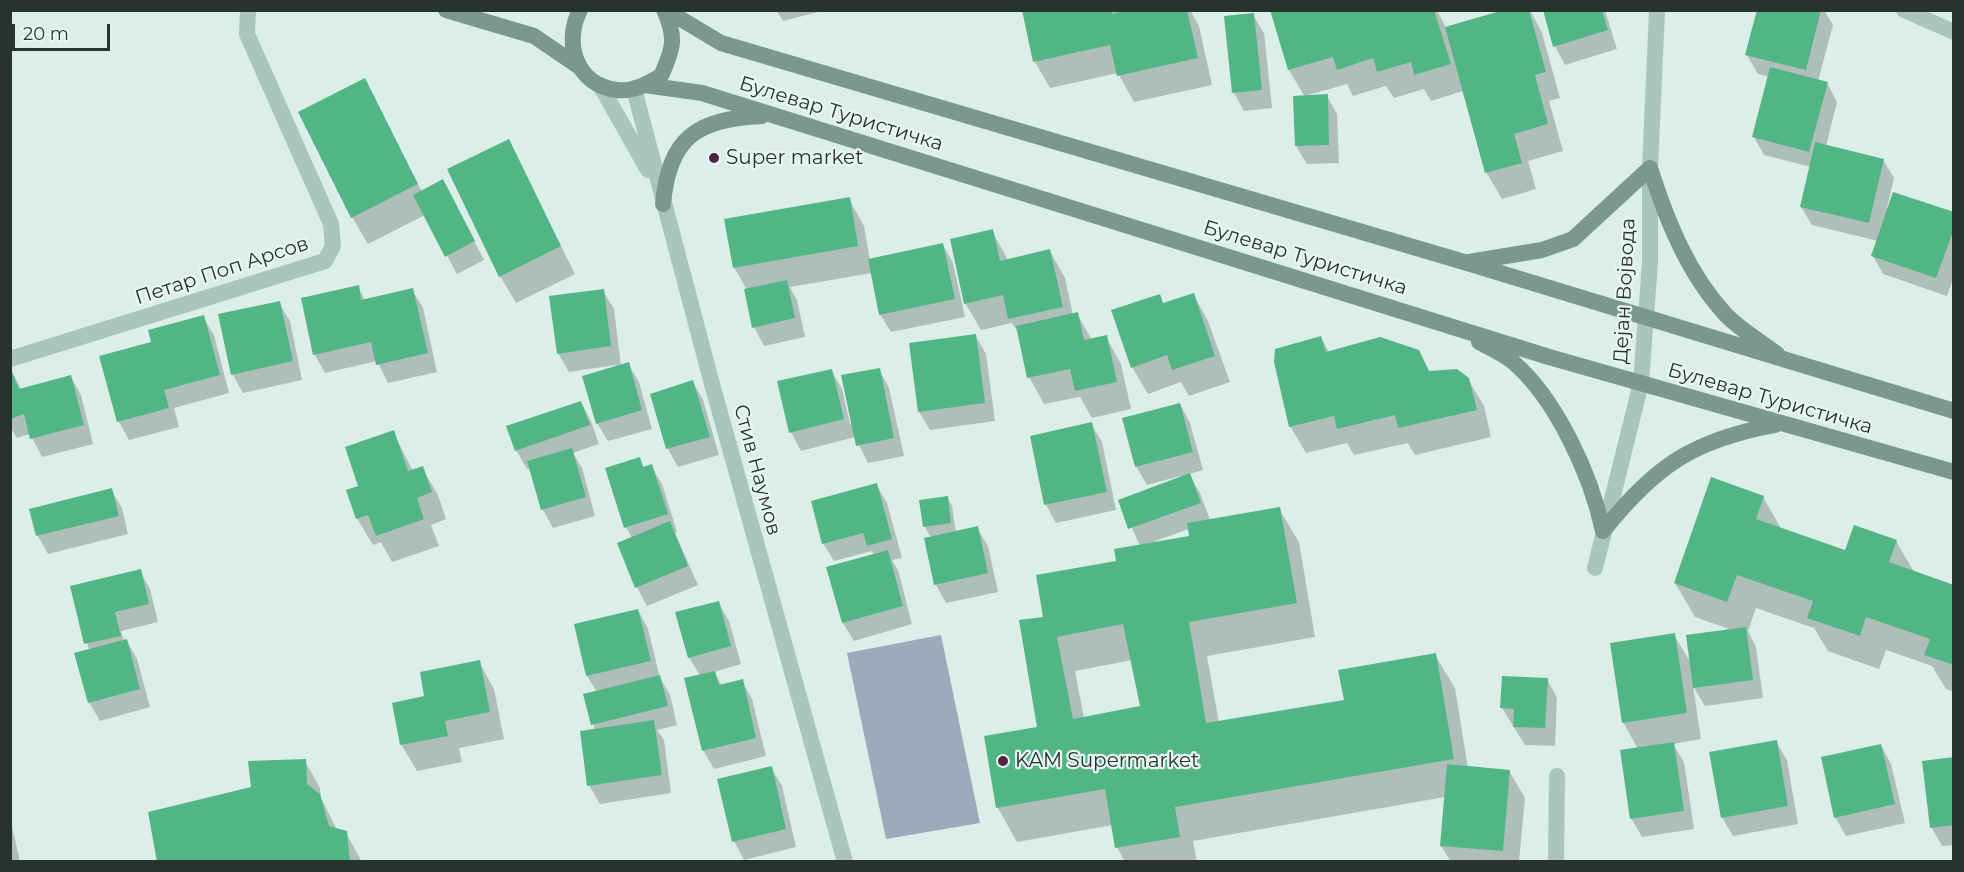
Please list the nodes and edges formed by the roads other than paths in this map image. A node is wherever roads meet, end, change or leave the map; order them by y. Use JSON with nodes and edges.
{"nodes":[{"id":1,"x":248,"y":10,"type":"edge"},
{"id":2,"x":446,"y":10,"type":"edge"},
{"id":3,"x":580,"y":10,"type":"edge"},
{"id":4,"x":665,"y":10,"type":"edge"},
{"id":5,"x":1657,"y":10,"type":"edge"},
{"id":6,"x":1904,"y":10,"type":"edge"},
{"id":7,"x":1953,"y":32,"type":"edge"},
{"id":8,"x":578,"y":66,"type":"junction"},
{"id":9,"x":600,"y":85,"type":"junction"},
{"id":10,"x":640,"y":87,"type":"junction"},
{"id":11,"x":776,"y":116,"type":"junction"},
{"id":12,"x":1650,"y":168,"type":"junction"},
{"id":13,"x":663,"y":204,"type":"junction"},
{"id":14,"x":1464,"y":262,"type":"junction"},
{"id":15,"x":1646,"y":318,"type":"junction"},
{"id":16,"x":1448,"y":323,"type":"junction"},
{"id":17,"x":10,"y":359,"type":"edge"},
{"id":18,"x":1788,"y":362,"type":"junction"},
{"id":19,"x":1641,"y":383,"type":"junction"},
{"id":20,"x":1953,"y":411,"type":"edge"},
{"id":21,"x":1778,"y":424,"type":"junction"},
{"id":22,"x":1953,"y":472,"type":"edge"},
{"id":23,"x":1603,"y":531,"type":"junction"},
{"id":24,"x":1595,"y":568,"type":"dead end"},
{"id":25,"x":1557,"y":776,"type":"dead end"},
{"id":26,"x":845,"y":861,"type":"edge"},
{"id":27,"x":1556,"y":861,"type":"edge"}],
"edges":[{"from":1,"to":17,"type":"street","name":"Петар Поп Арсов"},
{"from":2,"to":8,"type":"main road"},
{"from":3,"to":8,"type":"main road"},
{"from":4,"to":10,"type":"main road"},
{"from":4,"to":14,"type":"main road","name":"Булевар Туристичка"},
{"from":5,"to":12,"type":"street","name":"Дејан Војвода"},
{"from":6,"to":7,"type":"street"},
{"from":8,"to":9,"type":"main road"},
{"from":9,"to":10,"type":"main road","name":"Булевар Туристичка"},
{"from":9,"to":13,"type":"street"},
{"from":10,"to":11,"type":"main road","name":"Булевар Туристичка"},
{"from":10,"to":13,"type":"street","name":"Стив Наумов"},
{"from":11,"to":13,"type":"main road"},
{"from":11,"to":16,"type":"main road","name":"Булевар Туристичка"},
{"from":12,"to":14,"type":"main road"},
{"from":12,"to":15,"type":"street","name":"Дејан Војвода"},
{"from":12,"to":18,"type":"main road"},
{"from":13,"to":26,"type":"street","name":"Стив Наумов"},
{"from":14,"to":15,"type":"main road","name":"Булевар Туристичка"},
{"from":15,"to":18,"type":"main road","name":"Булевар Туристичка"},
{"from":15,"to":19,"type":"street","name":"Дејан Војвода"},
{"from":16,"to":19,"type":"main road","name":"Булевар Туристичка"},
{"from":16,"to":23,"type":"main road"},
{"from":18,"to":20,"type":"main road","name":"Булевар Туристичка"},
{"from":19,"to":21,"type":"main road","name":"Булевар Туристичка"},
{"from":19,"to":23,"type":"street","name":"Дејан Војвода"},
{"from":21,"to":22,"type":"main road","name":"Булевар Туристичка"},
{"from":21,"to":23,"type":"main road"},
{"from":23,"to":24,"type":"street","name":"Дејан Војвода"},
{"from":25,"to":27,"type":"street"}]}
